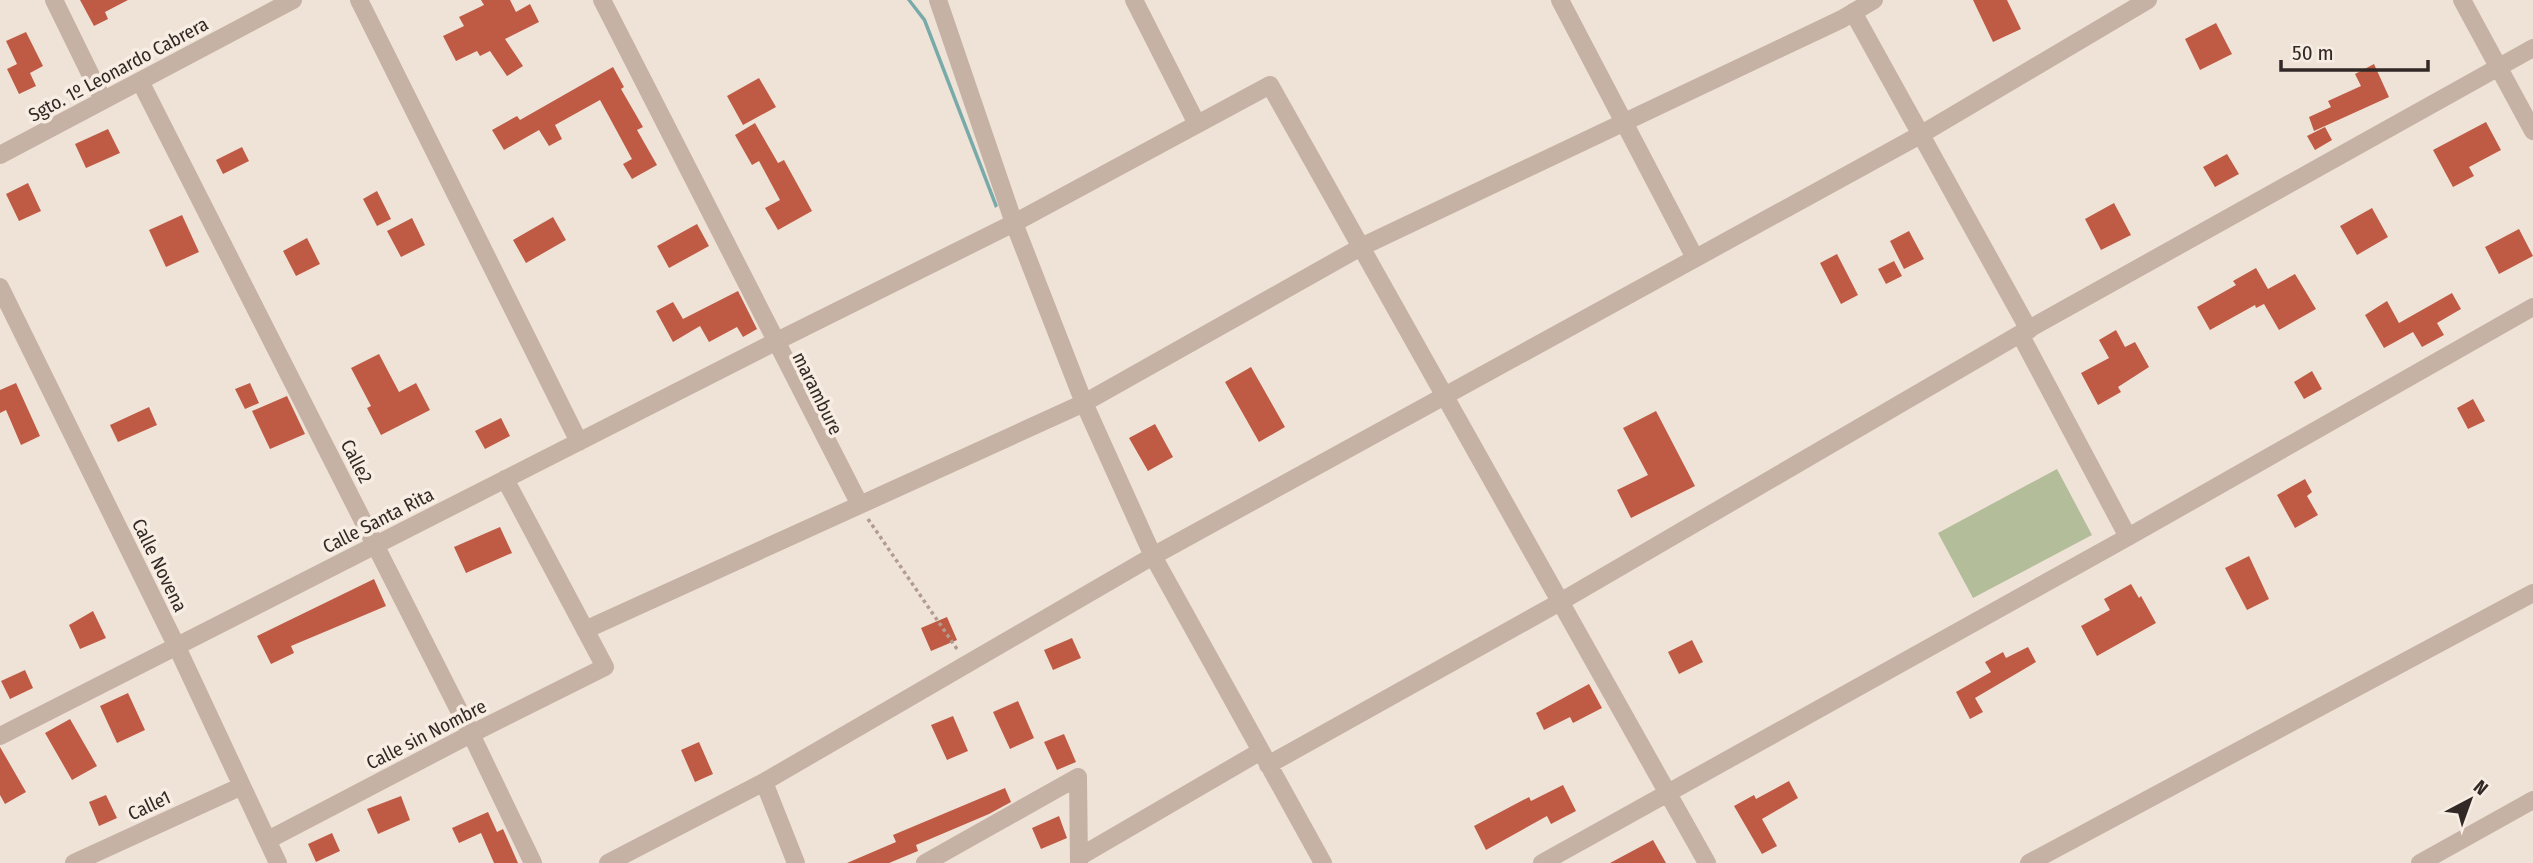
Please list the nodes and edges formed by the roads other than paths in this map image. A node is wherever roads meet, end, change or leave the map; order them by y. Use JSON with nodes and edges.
{"nodes":[{"id":1,"x":54,"y":0,"type":"edge"},
{"id":2,"x":293,"y":0,"type":"edge"},
{"id":3,"x":359,"y":0,"type":"edge"},
{"id":4,"x":602,"y":0,"type":"edge"},
{"id":5,"x":938,"y":0,"type":"edge"},
{"id":6,"x":1134,"y":0,"type":"edge"},
{"id":7,"x":1560,"y":0,"type":"edge"},
{"id":8,"x":1874,"y":0,"type":"edge"},
{"id":9,"x":2148,"y":0,"type":"edge"},
{"id":10,"x":2462,"y":0,"type":"edge"},
{"id":11,"x":1847,"y":16,"type":"junction"},
{"id":12,"x":2533,"y":48,"type":"edge"},
{"id":13,"x":2499,"y":67,"type":"junction"},
{"id":14,"x":140,"y":81,"type":"junction"},
{"id":15,"x":103,"y":100,"type":"junction"},
{"id":16,"x":1623,"y":123,"type":"junction"},
{"id":17,"x":1197,"y":124,"type":"junction"},
{"id":18,"x":2533,"y":131,"type":"edge"},
{"id":19,"x":1920,"y":135,"type":"junction"},
{"id":20,"x":0,"y":155,"type":"edge"},
{"id":21,"x":1014,"y":223,"type":"junction"},
{"id":22,"x":1361,"y":247,"type":"junction"},
{"id":23,"x":1695,"y":258,"type":"junction"},
{"id":24,"x":0,"y":288,"type":"edge"},
{"id":25,"x":2533,"y":307,"type":"edge"},
{"id":26,"x":2024,"y":332,"type":"junction"},
{"id":27,"x":775,"y":342,"type":"junction"},
{"id":28,"x":1444,"y":396,"type":"junction"},
{"id":29,"x":1084,"y":403,"type":"junction"},
{"id":30,"x":579,"y":442,"type":"junction"},
{"id":31,"x":505,"y":479,"type":"junction"},
{"id":32,"x":861,"y":508,"type":"junction"},
{"id":33,"x":2128,"y":537,"type":"junction"},
{"id":34,"x":376,"y":545,"type":"junction"},
{"id":35,"x":1153,"y":556,"type":"junction"},
{"id":36,"x":2533,"y":593,"type":"edge"},
{"id":37,"x":1560,"y":602,"type":"junction"},
{"id":38,"x":585,"y":630,"type":"junction"},
{"id":39,"x":176,"y":645,"type":"junction"},
{"id":40,"x":471,"y":734,"type":"junction"},
{"id":41,"x":0,"y":736,"type":"edge"},
{"id":42,"x":1264,"y":758,"type":"junction"},
{"id":43,"x":764,"y":782,"type":"junction"},
{"id":44,"x":242,"y":786,"type":"junction"},
{"id":45,"x":1668,"y":794,"type":"junction"},
{"id":46,"x":2533,"y":800,"type":"edge"},
{"id":47,"x":268,"y":840,"type":"junction"},
{"id":48,"x":1079,"y":860,"type":"edge"},
{"id":49,"x":74,"y":863,"type":"edge"},
{"id":50,"x":278,"y":863,"type":"edge"},
{"id":51,"x":533,"y":863,"type":"edge"},
{"id":52,"x":608,"y":863,"type":"edge"},
{"id":53,"x":796,"y":863,"type":"edge"},
{"id":54,"x":925,"y":863,"type":"edge"},
{"id":55,"x":1323,"y":863,"type":"edge"},
{"id":56,"x":1542,"y":863,"type":"edge"},
{"id":57,"x":1707,"y":863,"type":"edge"},
{"id":58,"x":2029,"y":863,"type":"edge"},
{"id":59,"x":2420,"y":863,"type":"edge"}],
"edges":[{"from":1,"to":15,"type":"street"},
{"from":2,"to":14,"type":"street","name":"Sgto. 1º Leonardo Cabrera"},
{"from":3,"to":30,"type":"street"},
{"from":4,"to":27,"type":"street"},
{"from":5,"to":21,"type":"street"},
{"from":6,"to":17,"type":"street"},
{"from":7,"to":16,"type":"street"},
{"from":8,"to":11,"type":"street"},
{"from":9,"to":19,"type":"street"},
{"from":10,"to":13,"type":"street"},
{"from":11,"to":16,"type":"street"},
{"from":11,"to":19,"type":"street"},
{"from":12,"to":13,"type":"street"},
{"from":13,"to":18,"type":"street"},
{"from":13,"to":26,"type":"street"},
{"from":14,"to":15,"type":"street","name":"Sgto. 1º Leonardo Cabrera"},
{"from":14,"to":34,"type":"street","name":"Calle2"},
{"from":15,"to":20,"type":"street","name":"Sgto. 1º Leonardo Cabrera"},
{"from":16,"to":22,"type":"street"},
{"from":16,"to":23,"type":"street"},
{"from":17,"to":21,"type":"street","name":"Calle Santa Rita"},
{"from":17,"to":22,"type":"street","name":"Calle Santa Rita"},
{"from":19,"to":23,"type":"street"},
{"from":19,"to":26,"type":"street"},
{"from":21,"to":27,"type":"street","name":"Calle Santa Rita"},
{"from":21,"to":29,"type":"street"},
{"from":22,"to":28,"type":"street"},
{"from":22,"to":29,"type":"street"},
{"from":23,"to":28,"type":"street"},
{"from":24,"to":39,"type":"street","name":"Calle Novena"},
{"from":25,"to":33,"type":"street"},
{"from":26,"to":33,"type":"street"},
{"from":26,"to":37,"type":"street"},
{"from":27,"to":30,"type":"street","name":"Calle Santa Rita"},
{"from":27,"to":32,"type":"street"},
{"from":28,"to":35,"type":"street"},
{"from":28,"to":37,"type":"street"},
{"from":29,"to":32,"type":"street"},
{"from":29,"to":35,"type":"street"},
{"from":30,"to":31,"type":"street","name":"Calle Santa Rita"},
{"from":31,"to":34,"type":"street","name":"Calle Santa Rita"},
{"from":31,"to":38,"type":"street"},
{"from":32,"to":38,"type":"street"},
{"from":33,"to":45,"type":"street"},
{"from":34,"to":39,"type":"street","name":"Calle Santa Rita"},
{"from":34,"to":40,"type":"street","name":"Calle2"},
{"from":35,"to":42,"type":"street"},
{"from":35,"to":43,"type":"street"},
{"from":36,"to":58,"type":"street"},
{"from":37,"to":42,"type":"street"},
{"from":37,"to":45,"type":"street"},
{"from":38,"to":40,"type":"street","name":"Calle sin Nombre"},
{"from":39,"to":41,"type":"street","name":"Calle Santa Rita"},
{"from":39,"to":44,"type":"street","name":"Calle Novena"},
{"from":40,"to":47,"type":"street","name":"Calle sin Nombre"},
{"from":40,"to":51,"type":"street","name":"Calle2"},
{"from":42,"to":48,"type":"street"},
{"from":42,"to":55,"type":"street"},
{"from":43,"to":52,"type":"street"},
{"from":43,"to":53,"type":"street"},
{"from":44,"to":47,"type":"street","name":"Calle Novena"},
{"from":44,"to":49,"type":"street","name":"Calle1"},
{"from":45,"to":56,"type":"street"},
{"from":45,"to":57,"type":"street"},
{"from":46,"to":59,"type":"street"},
{"from":47,"to":50,"type":"street","name":"Calle Novena"},
{"from":48,"to":54,"type":"street"}]}
